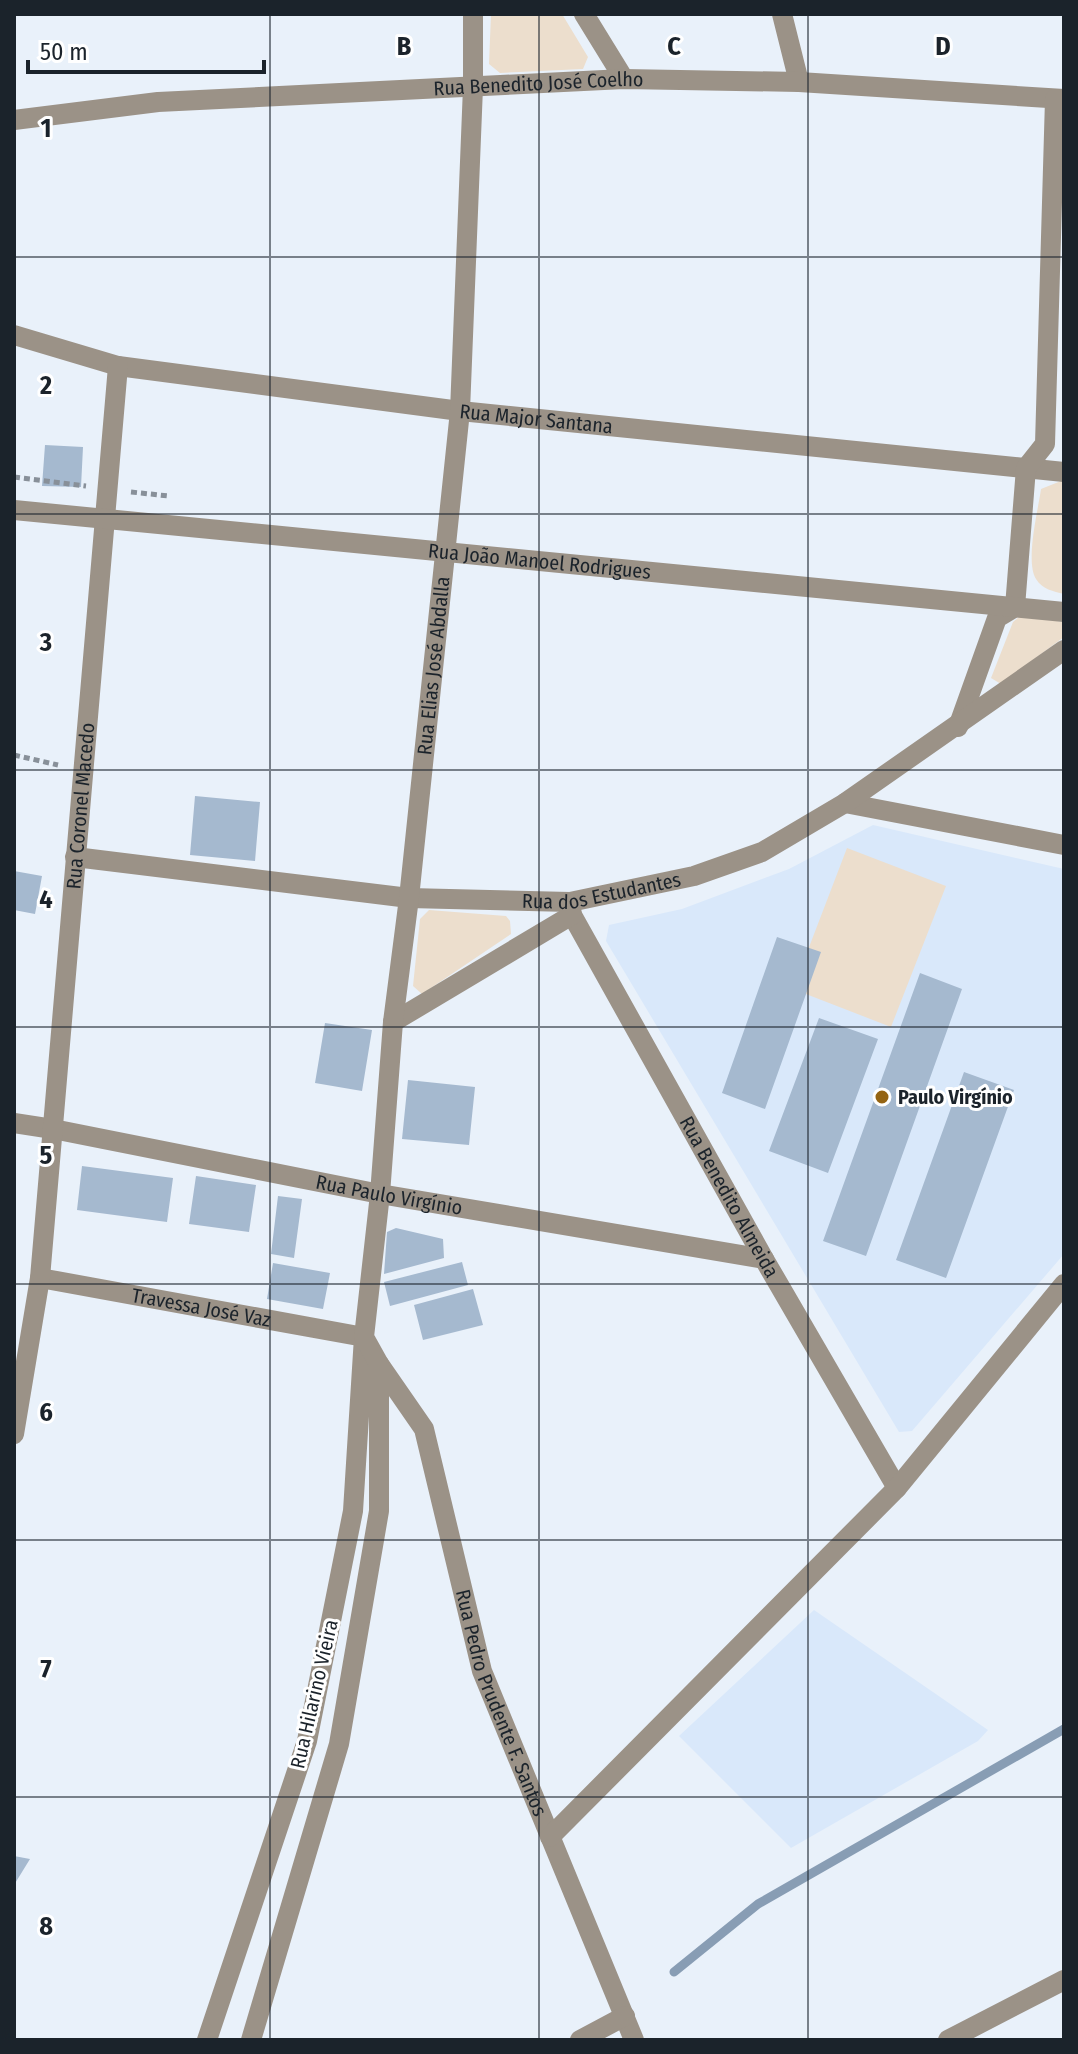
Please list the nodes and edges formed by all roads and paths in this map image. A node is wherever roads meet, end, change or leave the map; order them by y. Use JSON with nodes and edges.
{"nodes":[{"id":1,"x":473,"y":14,"type":"edge"},
{"id":2,"x":584,"y":14,"type":"edge"},
{"id":3,"x":782,"y":14,"type":"edge"},
{"id":4,"x":624,"y":79,"type":"junction"},
{"id":5,"x":799,"y":82,"type":"junction"},
{"id":6,"x":473,"y":87,"type":"junction"},
{"id":7,"x":1060,"y":99,"type":"edge"},
{"id":8,"x":14,"y":120,"type":"edge"},
{"id":9,"x":14,"y":335,"type":"edge"},
{"id":10,"x":118,"y":366,"type":"junction"},
{"id":11,"x":460,"y":411,"type":"junction"},
{"id":12,"x":1026,"y":468,"type":"junction"},
{"id":13,"x":1064,"y":472,"type":"edge"},
{"id":14,"x":14,"y":510,"type":"edge"},
{"id":15,"x":106,"y":519,"type":"junction"},
{"id":16,"x":446,"y":553,"type":"junction"},
{"id":17,"x":1015,"y":607,"type":"junction"},
{"id":18,"x":1064,"y":612,"type":"edge"},
{"id":19,"x":1064,"y":650,"type":"edge"},
{"id":20,"x":957,"y":727,"type":"junction"},
{"id":21,"x":14,"y":755,"type":"edge"},
{"id":22,"x":82,"y":770,"type":"junction"},
{"id":23,"x":845,"y":803,"type":"junction"},
{"id":24,"x":1064,"y":845,"type":"edge"},
{"id":25,"x":75,"y":857,"type":"junction"},
{"id":26,"x":409,"y":898,"type":"junction"},
{"id":27,"x":571,"y":909,"type":"junction"},
{"id":28,"x":393,"y":1022,"type":"junction"},
{"id":29,"x":14,"y":1123,"type":"edge"},
{"id":30,"x":53,"y":1129,"type":"junction"},
{"id":31,"x":380,"y":1194,"type":"junction"},
{"id":32,"x":764,"y":1259,"type":"junction"},
{"id":33,"x":40,"y":1278,"type":"junction"},
{"id":34,"x":1064,"y":1284,"type":"edge"},
{"id":35,"x":364,"y":1337,"type":"junction"},
{"id":36,"x":379,"y":1364,"type":"junction"},
{"id":37,"x":14,"y":1434,"type":"edge"},
{"id":38,"x":897,"y":1488,"type":"junction"},
{"id":39,"x":550,"y":1837,"type":"junction"},
{"id":40,"x":1064,"y":1980,"type":"edge"},
{"id":41,"x":625,"y":2016,"type":"junction"},
{"id":42,"x":252,"y":2033,"type":"edge"},
{"id":43,"x":207,"y":2040,"type":"edge"},
{"id":44,"x":580,"y":2040,"type":"edge"},
{"id":45,"x":634,"y":2040,"type":"edge"},
{"id":46,"x":948,"y":2040,"type":"edge"}],
"edges":[{"from":1,"to":6,"type":"street"},
{"from":2,"to":4,"type":"street"},
{"from":3,"to":5,"type":"street"},
{"from":4,"to":5,"type":"street","name":"Rua Benedito José Coelho"},
{"from":4,"to":6,"type":"street","name":"Rua Benedito José Coelho"},
{"from":5,"to":7,"type":"street","name":"Rua Benedito José Coelho"},
{"from":6,"to":8,"type":"street","name":"Rua Benedito José Coelho"},
{"from":6,"to":11,"type":"street","name":"Rua Elias José Abdalla"},
{"from":7,"to":12,"type":"street"},
{"from":9,"to":10,"type":"street","name":"Rua Major Santana"},
{"from":10,"to":11,"type":"street","name":"Rua Major Santana"},
{"from":10,"to":15,"type":"street","name":"Rua Coronel Macedo"},
{"from":11,"to":12,"type":"street","name":"Rua Major Santana"},
{"from":11,"to":16,"type":"street","name":"Rua Elias José Abdalla"},
{"from":12,"to":13,"type":"street","name":"Rua Major Santana"},
{"from":12,"to":17,"type":"street"},
{"from":14,"to":15,"type":"street","name":"Rua João Manoel Rodrigues"},
{"from":15,"to":16,"type":"street","name":"Rua João Manoel Rodrigues"},
{"from":15,"to":22,"type":"street","name":"Rua Coronel Macedo"},
{"from":16,"to":17,"type":"street","name":"Rua João Manoel Rodrigues"},
{"from":16,"to":26,"type":"street","name":"Rua Elias José Abdalla"},
{"from":17,"to":18,"type":"street","name":"Rua João Manoel Rodrigues"},
{"from":17,"to":20,"type":"street"},
{"from":19,"to":20,"type":"street","name":"Rua dos Estudantes"},
{"from":20,"to":23,"type":"street","name":"Rua dos Estudantes"},
{"from":21,"to":22,"type":"path"},
{"from":22,"to":25,"type":"street","name":"Rua Coronel Macedo"},
{"from":23,"to":24,"type":"street"},
{"from":23,"to":27,"type":"street","name":"Rua dos Estudantes"},
{"from":25,"to":26,"type":"street","name":"Rua dos Estudantes"},
{"from":25,"to":30,"type":"street","name":"Rua Coronel Macedo"},
{"from":26,"to":27,"type":"street","name":"Rua dos Estudantes"},
{"from":26,"to":28,"type":"street","name":"Rua Elias José Abdalla"},
{"from":27,"to":28,"type":"street"},
{"from":27,"to":32,"type":"street","name":"Rua Benedito Almeida"},
{"from":28,"to":31,"type":"street","name":"Rua Elias José Abdalla"},
{"from":29,"to":30,"type":"street","name":"Rua Paulo Virgínio"},
{"from":30,"to":31,"type":"street","name":"Rua Paulo Virgínio"},
{"from":30,"to":33,"type":"street","name":"Rua Coronel Macedo"},
{"from":31,"to":32,"type":"street","name":"Rua Paulo Virgínio"},
{"from":31,"to":35,"type":"street","name":"Rua Hilarino Vieira"},
{"from":32,"to":38,"type":"street","name":"Rua Benedito Almeida"},
{"from":33,"to":35,"type":"street","name":"Travessa José Vaz"},
{"from":33,"to":37,"type":"street","name":"Rua Coronel Macedo"},
{"from":34,"to":38,"type":"street"},
{"from":35,"to":36,"type":"street","name":"Rua Hilarino Vieira"},
{"from":35,"to":43,"type":"street","name":"Rua Hilarino Vieira"},
{"from":36,"to":39,"type":"street","name":"Rua Pedro Prudente F. Santos"},
{"from":36,"to":42,"type":"street","name":"Rua Hilarino Vieira"},
{"from":38,"to":39,"type":"street"},
{"from":39,"to":41,"type":"street","name":"Rua Pedro Prudente F. Santos"},
{"from":40,"to":46,"type":"street"},
{"from":41,"to":44,"type":"street"},
{"from":41,"to":45,"type":"street","name":"Rua Pedro Prudente F. Santos"}]}
